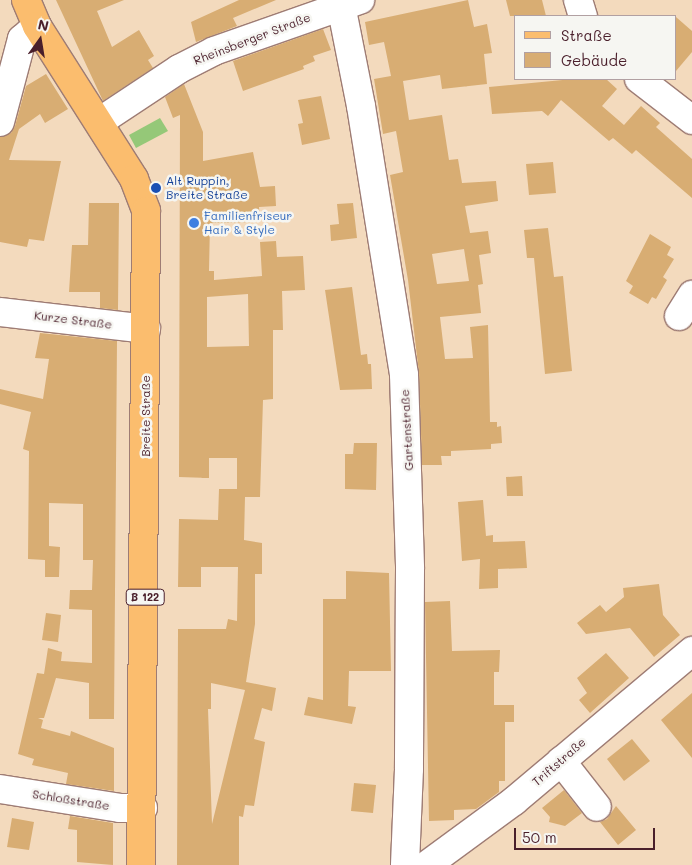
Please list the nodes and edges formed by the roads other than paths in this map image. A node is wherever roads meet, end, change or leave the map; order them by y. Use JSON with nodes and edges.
{"nodes":[{"id":1,"x":26,"y":0,"type":"edge"},
{"id":2,"x":578,"y":0,"type":"edge"},
{"id":3,"x":347,"y":2,"type":"edge"},
{"id":4,"x":584,"y":15,"type":"edge"},
{"id":5,"x":37,"y":26,"type":"junction"},
{"id":6,"x":640,"y":80,"type":"edge"},
{"id":7,"x":692,"y":120,"type":"edge"},
{"id":8,"x":0,"y":122,"type":"edge"},
{"id":9,"x":99,"y":122,"type":"junction"},
{"id":10,"x":0,"y":312,"type":"edge"},
{"id":11,"x":146,"y":329,"type":"junction"},
{"id":12,"x":691,"y":656,"type":"edge"},
{"id":13,"x":561,"y":761,"type":"junction"},
{"id":14,"x":0,"y":789,"type":"edge"},
{"id":15,"x":597,"y":807,"type":"dead end"},
{"id":16,"x":143,"y":808,"type":"junction"},
{"id":17,"x":141,"y":865,"type":"edge"},
{"id":18,"x":405,"y":865,"type":"edge"},
{"id":19,"x":427,"y":865,"type":"edge"}],
"edges":[{"from":1,"to":5,"type":"main road","name":"Breite Straße","number":"B 122"},
{"from":2,"to":4,"type":"street"},
{"from":3,"to":9,"type":"street","name":"Rheinsberger Straße"},
{"from":3,"to":18,"type":"street","name":"Gartenstraße"},
{"from":5,"to":8,"type":"street"},
{"from":5,"to":9,"type":"main road","name":"Breite Straße","number":"B 122"},
{"from":6,"to":7,"type":"street"},
{"from":9,"to":11,"type":"main road","name":"Breite Straße","number":"B 122"},
{"from":10,"to":11,"type":"street","name":"Kurze Straße"},
{"from":11,"to":16,"type":"main road","name":"Breite Straße","number":"B 122"},
{"from":12,"to":13,"type":"street","name":"Triftstraße"},
{"from":13,"to":15,"type":"street"},
{"from":13,"to":19,"type":"street","name":"Triftstraße"},
{"from":14,"to":16,"type":"street","name":"Schloßstraße"},
{"from":16,"to":17,"type":"main road","name":"Breite Straße","number":"B 122"}]}
